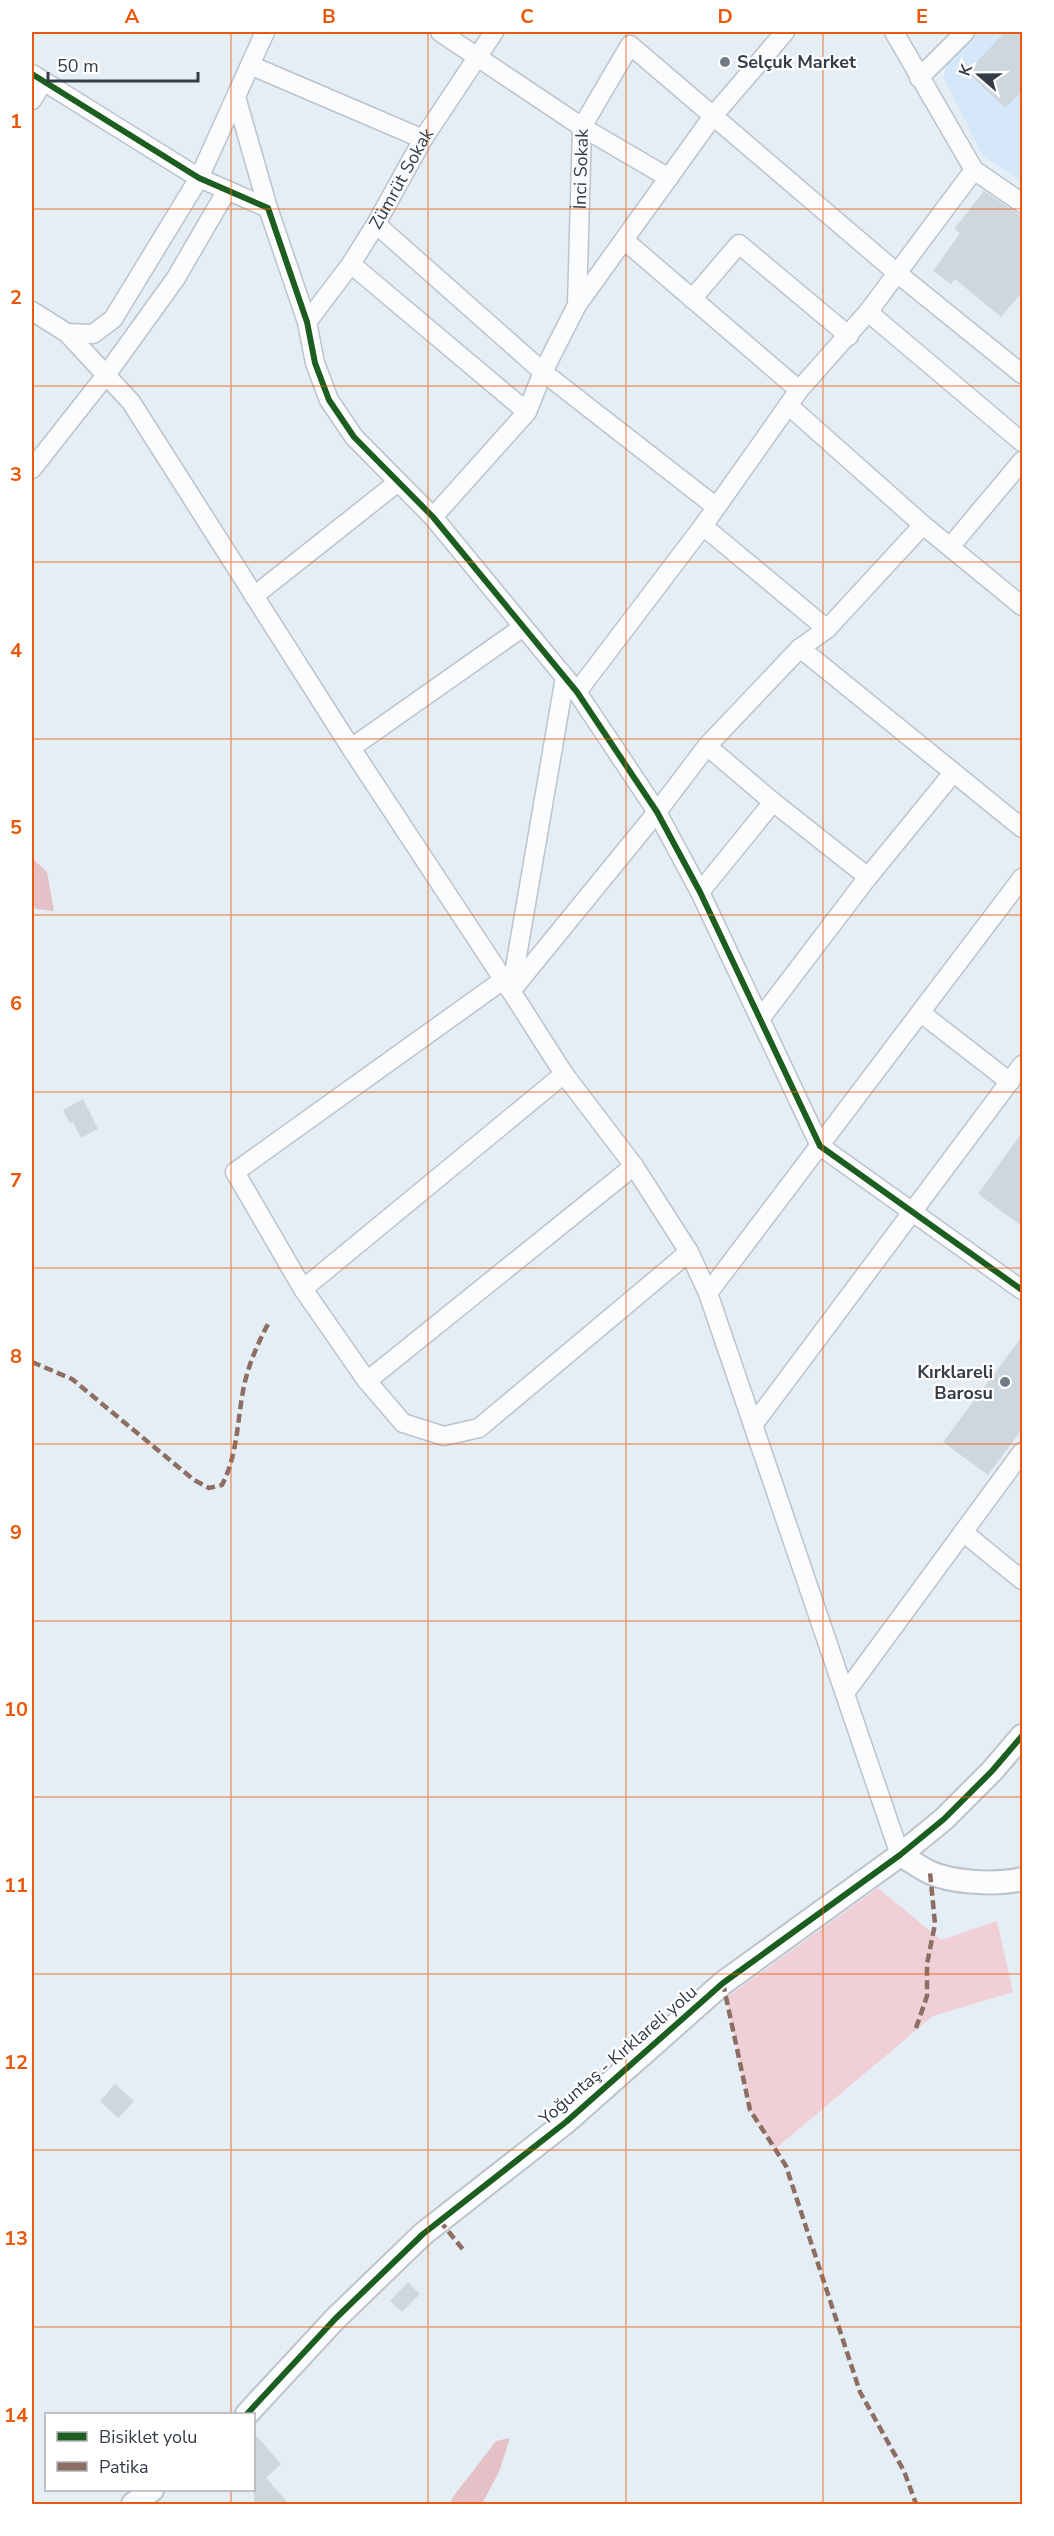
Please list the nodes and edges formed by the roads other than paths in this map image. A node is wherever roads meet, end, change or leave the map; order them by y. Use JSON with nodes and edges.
{"nodes":[{"id":1,"x":265,"y":32,"type":"edge"},
{"id":2,"x":441,"y":32,"type":"edge"},
{"id":3,"x":494,"y":32,"type":"edge"},
{"id":4,"x":894,"y":32,"type":"edge"},
{"id":5,"x":965,"y":32,"type":"edge"},
{"id":6,"x":775,"y":36,"type":"edge"},
{"id":7,"x":478,"y":55,"type":"junction"},
{"id":8,"x":250,"y":65,"type":"junction"},
{"id":9,"x":37,"y":78,"type":"edge"},
{"id":10,"x":920,"y":78,"type":"junction"},
{"id":11,"x":236,"y":97,"type":"junction"},
{"id":12,"x":32,"y":100,"type":"edge"},
{"id":13,"x":713,"y":116,"type":"junction"},
{"id":14,"x":582,"y":127,"type":"junction"},
{"id":15,"x":423,"y":139,"type":"junction"},
{"id":16,"x":974,"y":170,"type":"junction"},
{"id":17,"x":199,"y":178,"type":"junction"},
{"id":18,"x":669,"y":178,"type":"junction"},
{"id":19,"x":227,"y":190,"type":"junction"},
{"id":20,"x":1023,"y":203,"type":"edge"},
{"id":21,"x":268,"y":208,"type":"junction"},
{"id":22,"x":376,"y":224,"type":"junction"},
{"id":23,"x":624,"y":240,"type":"junction"},
{"id":24,"x":351,"y":264,"type":"junction"},
{"id":25,"x":897,"y":273,"type":"junction"},
{"id":26,"x":692,"y":299,"type":"junction"},
{"id":27,"x":577,"y":305,"type":"junction"},
{"id":28,"x":32,"y":311,"type":"edge"},
{"id":29,"x":868,"y":312,"type":"junction"},
{"id":30,"x":307,"y":322,"type":"junction"},
{"id":31,"x":67,"y":333,"type":"junction"},
{"id":32,"x":849,"y":336,"type":"junction"},
{"id":33,"x":543,"y":372,"type":"junction"},
{"id":34,"x":1023,"y":374,"type":"edge"},
{"id":35,"x":106,"y":375,"type":"junction"},
{"id":36,"x":799,"y":390,"type":"junction"},
{"id":37,"x":788,"y":405,"type":"junction"},
{"id":38,"x":527,"y":412,"type":"junction"},
{"id":39,"x":1023,"y":442,"type":"edge"},
{"id":40,"x":1023,"y":461,"type":"edge"},
{"id":41,"x":32,"y":469,"type":"edge"},
{"id":42,"x":398,"y":482,"type":"junction"},
{"id":43,"x":715,"y":506,"type":"junction"},
{"id":44,"x":433,"y":517,"type":"junction"},
{"id":45,"x":923,"y":525,"type":"junction"},
{"id":46,"x":704,"y":526,"type":"junction"},
{"id":47,"x":950,"y":547,"type":"junction"},
{"id":48,"x":254,"y":596,"type":"junction"},
{"id":49,"x":1023,"y":606,"type":"edge"},
{"id":50,"x":523,"y":627,"type":"junction"},
{"id":51,"x":827,"y":629,"type":"junction"},
{"id":52,"x":800,"y":648,"type":"junction"},
{"id":53,"x":565,"y":677,"type":"junction"},
{"id":54,"x":577,"y":692,"type":"junction"},
{"id":55,"x":707,"y":746,"type":"junction"},
{"id":56,"x":351,"y":748,"type":"junction"},
{"id":57,"x":953,"y":773,"type":"junction"},
{"id":58,"x":772,"y":802,"type":"junction"},
{"id":59,"x":657,"y":812,"type":"junction"},
{"id":60,"x":1023,"y":828,"type":"edge"},
{"id":61,"x":868,"y":877,"type":"junction"},
{"id":62,"x":1020,"y":886,"type":"edge"},
{"id":63,"x":700,"y":892,"type":"junction"},
{"id":64,"x":507,"y":986,"type":"junction"},
{"id":65,"x":921,"y":1013,"type":"junction"},
{"id":66,"x":760,"y":1019,"type":"junction"},
{"id":67,"x":1023,"y":1065,"type":"edge"},
{"id":68,"x":564,"y":1074,"type":"junction"},
{"id":69,"x":1010,"y":1082,"type":"junction"},
{"id":70,"x":820,"y":1146,"type":"junction"},
{"id":71,"x":634,"y":1166,"type":"junction"},
{"id":72,"x":913,"y":1212,"type":"junction"},
{"id":73,"x":689,"y":1252,"type":"junction"},
{"id":74,"x":303,"y":1289,"type":"junction"},
{"id":75,"x":1023,"y":1290,"type":"edge"},
{"id":76,"x":708,"y":1293,"type":"junction"},
{"id":77,"x":367,"y":1381,"type":"junction"},
{"id":78,"x":753,"y":1425,"type":"junction"},
{"id":79,"x":1023,"y":1452,"type":"edge"},
{"id":80,"x":963,"y":1532,"type":"junction"},
{"id":81,"x":1023,"y":1580,"type":"edge"},
{"id":82,"x":845,"y":1693,"type":"junction"},
{"id":83,"x":1023,"y":1736,"type":"edge"},
{"id":84,"x":900,"y":1855,"type":"junction"},
{"id":85,"x":1023,"y":1879,"type":"edge"},
{"id":86,"x":249,"y":2413,"type":"edge"},
{"id":87,"x":151,"y":2491,"type":"edge"},
{"id":88,"x":133,"y":2505,"type":"edge"}],
"edges":[{"from":1,"to":8,"type":"street"},
{"from":2,"to":7,"type":"street"},
{"from":3,"to":7,"type":"street","name":"Zümrüt Sokak"},
{"from":4,"to":10,"type":"street"},
{"from":5,"to":10,"type":"street"},
{"from":6,"to":13,"type":"street"},
{"from":7,"to":14,"type":"street"},
{"from":7,"to":15,"type":"street","name":"Zümrüt Sokak"},
{"from":8,"to":11,"type":"street"},
{"from":8,"to":15,"type":"street"},
{"from":9,"to":12,"type":"street"},
{"from":9,"to":17,"type":"street"},
{"from":10,"to":16,"type":"street"},
{"from":11,"to":17,"type":"street"},
{"from":11,"to":21,"type":"street"},
{"from":13,"to":14,"type":"street","name":"İnci Sokak"},
{"from":13,"to":18,"type":"street"},
{"from":13,"to":25,"type":"street"},
{"from":14,"to":18,"type":"street"},
{"from":14,"to":27,"type":"street","name":"İnci Sokak"},
{"from":15,"to":22,"type":"street","name":"Zümrüt Sokak"},
{"from":16,"to":20,"type":"street"},
{"from":16,"to":25,"type":"street"},
{"from":17,"to":19,"type":"street"},
{"from":17,"to":31,"type":"street"},
{"from":18,"to":23,"type":"street"},
{"from":19,"to":21,"type":"street"},
{"from":19,"to":35,"type":"street"},
{"from":21,"to":30,"type":"street"},
{"from":22,"to":24,"type":"street","name":"Zümrüt Sokak"},
{"from":22,"to":33,"type":"street"},
{"from":23,"to":26,"type":"street"},
{"from":23,"to":27,"type":"street"},
{"from":24,"to":30,"type":"street","name":"Zümrüt Sokak"},
{"from":24,"to":38,"type":"street"},
{"from":25,"to":29,"type":"street"},
{"from":25,"to":34,"type":"street"},
{"from":26,"to":32,"type":"street"},
{"from":26,"to":36,"type":"street"},
{"from":27,"to":33,"type":"street"},
{"from":28,"to":31,"type":"street"},
{"from":29,"to":32,"type":"street"},
{"from":29,"to":39,"type":"street"},
{"from":30,"to":42,"type":"street"},
{"from":31,"to":35,"type":"street"},
{"from":32,"to":36,"type":"street"},
{"from":33,"to":38,"type":"street"},
{"from":33,"to":43,"type":"street"},
{"from":35,"to":41,"type":"street"},
{"from":35,"to":48,"type":"street"},
{"from":36,"to":37,"type":"street"},
{"from":37,"to":43,"type":"street"},
{"from":37,"to":45,"type":"street"},
{"from":38,"to":44,"type":"street"},
{"from":40,"to":47,"type":"street"},
{"from":42,"to":44,"type":"street"},
{"from":42,"to":48,"type":"street"},
{"from":43,"to":46,"type":"street"},
{"from":44,"to":50,"type":"street"},
{"from":45,"to":47,"type":"street"},
{"from":45,"to":51,"type":"street"},
{"from":46,"to":51,"type":"street"},
{"from":46,"to":54,"type":"street"},
{"from":47,"to":49,"type":"street"},
{"from":48,"to":56,"type":"street"},
{"from":50,"to":53,"type":"street"},
{"from":50,"to":56,"type":"street"},
{"from":51,"to":52,"type":"street"},
{"from":52,"to":55,"type":"street"},
{"from":52,"to":57,"type":"street"},
{"from":53,"to":54,"type":"street"},
{"from":53,"to":64,"type":"street"},
{"from":54,"to":59,"type":"street"},
{"from":55,"to":58,"type":"street"},
{"from":55,"to":59,"type":"street"},
{"from":56,"to":64,"type":"street"},
{"from":57,"to":60,"type":"street"},
{"from":57,"to":61,"type":"street"},
{"from":58,"to":61,"type":"street"},
{"from":58,"to":63,"type":"street"},
{"from":59,"to":63,"type":"street"},
{"from":59,"to":64,"type":"street"},
{"from":61,"to":66,"type":"street"},
{"from":62,"to":65,"type":"street"},
{"from":63,"to":66,"type":"street"},
{"from":64,"to":68,"type":"street"},
{"from":64,"to":74,"type":"street"},
{"from":65,"to":69,"type":"street"},
{"from":65,"to":70,"type":"street"},
{"from":66,"to":70,"type":"street"},
{"from":67,"to":69,"type":"street"},
{"from":68,"to":71,"type":"street"},
{"from":68,"to":74,"type":"street"},
{"from":69,"to":72,"type":"street"},
{"from":70,"to":72,"type":"street"},
{"from":70,"to":76,"type":"street"},
{"from":71,"to":73,"type":"street"},
{"from":71,"to":77,"type":"street"},
{"from":72,"to":75,"type":"street"},
{"from":72,"to":78,"type":"street"},
{"from":73,"to":76,"type":"street"},
{"from":73,"to":77,"type":"street"},
{"from":74,"to":77,"type":"street"},
{"from":76,"to":78,"type":"street"},
{"from":78,"to":82,"type":"street"},
{"from":79,"to":80,"type":"street"},
{"from":80,"to":81,"type":"street"},
{"from":80,"to":82,"type":"street"},
{"from":82,"to":84,"type":"street"},
{"from":83,"to":84,"type":"street","name":"Yoğuntaş - Kırklareli yolu"},
{"from":84,"to":85,"type":"street"},
{"from":84,"to":86,"type":"street","name":"Yoğuntaş - Kırklareli yolu"},
{"from":87,"to":88,"type":"street"}]}
